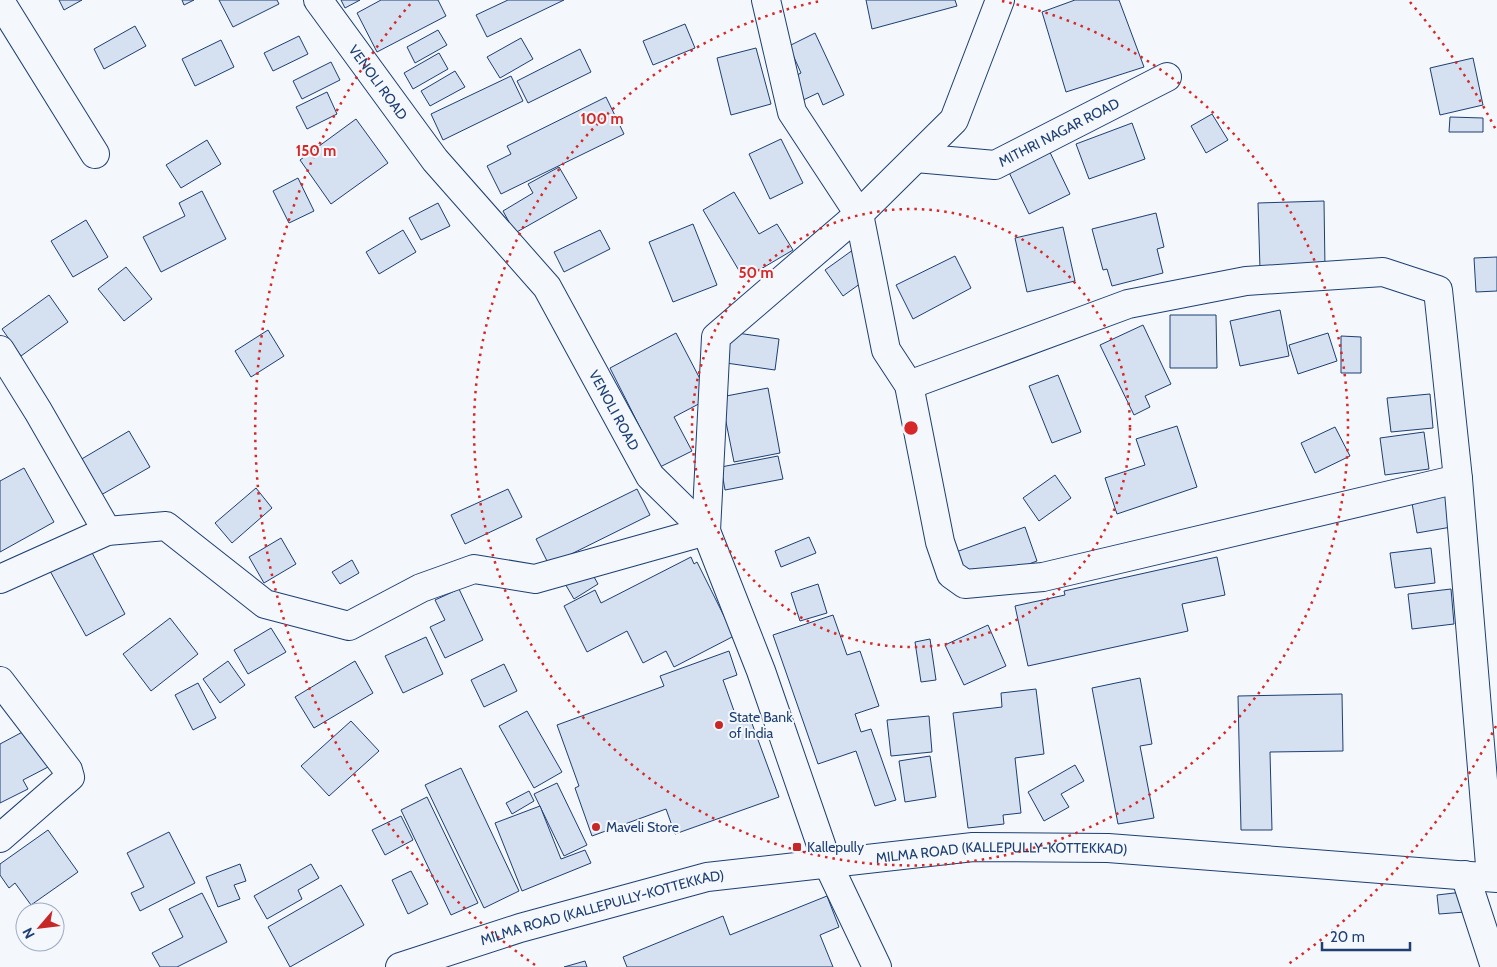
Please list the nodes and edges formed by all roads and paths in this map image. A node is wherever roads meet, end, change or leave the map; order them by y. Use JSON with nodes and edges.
{"nodes":[{"id":1,"x":318,"y":0,"type":"edge"},
{"id":2,"x":766,"y":0,"type":"edge"},
{"id":3,"x":1000,"y":0,"type":"edge"},
{"id":4,"x":0,"y":1,"type":"edge"},
{"id":5,"x":1167,"y":77,"type":"dead end"},
{"id":6,"x":96,"y":154,"type":"dead end"},
{"id":7,"x":916,"y":158,"type":"junction"},
{"id":8,"x":859,"y":214,"type":"junction"},
{"id":9,"x":0,"y":350,"type":"edge"},
{"id":10,"x":909,"y":385,"type":"junction"},
{"id":11,"x":1458,"y":479,"type":"junction"},
{"id":12,"x":107,"y":531,"type":"junction"},
{"id":13,"x":706,"y":531,"type":"junction"},
{"id":14,"x":0,"y":579,"type":"edge"},
{"id":15,"x":0,"y":681,"type":"edge"},
{"id":16,"x":0,"y":838,"type":"edge"},
{"id":17,"x":827,"y":862,"type":"junction"},
{"id":18,"x":1484,"y":877,"type":"edge"},
{"id":19,"x":400,"y":967,"type":"edge"},
{"id":20,"x":877,"y":967,"type":"edge"},
{"id":21,"x":1495,"y":967,"type":"edge"}],
"edges":[{"from":1,"to":13,"type":"street","name":"VENOLI ROAD"},
{"from":2,"to":8,"type":"street"},
{"from":3,"to":7,"type":"street"},
{"from":4,"to":6,"type":"street"},
{"from":5,"to":7,"type":"street","name":"MITHRI NAGAR ROAD"},
{"from":7,"to":8,"type":"street"},
{"from":8,"to":10,"type":"street"},
{"from":8,"to":13,"type":"street"},
{"from":9,"to":12,"type":"street"},
{"from":10,"to":11,"type":"street"},
{"from":10,"to":11,"type":"street"},
{"from":11,"to":18,"type":"street"},
{"from":12,"to":13,"type":"street"},
{"from":12,"to":14,"type":"street"},
{"from":13,"to":17,"type":"street","name":"VENOLI ROAD"},
{"from":15,"to":16,"type":"street"},
{"from":17,"to":18,"type":"street","name":"MILMA ROAD (KALLEPULLY-KOTTEKKAD)"},
{"from":17,"to":19,"type":"street","name":"MILMA ROAD (KALLEPULLY-KOTTEKKAD)"},
{"from":17,"to":20,"type":"street","name":"VENOLI ROAD"},
{"from":18,"to":21,"type":"street"}]}
